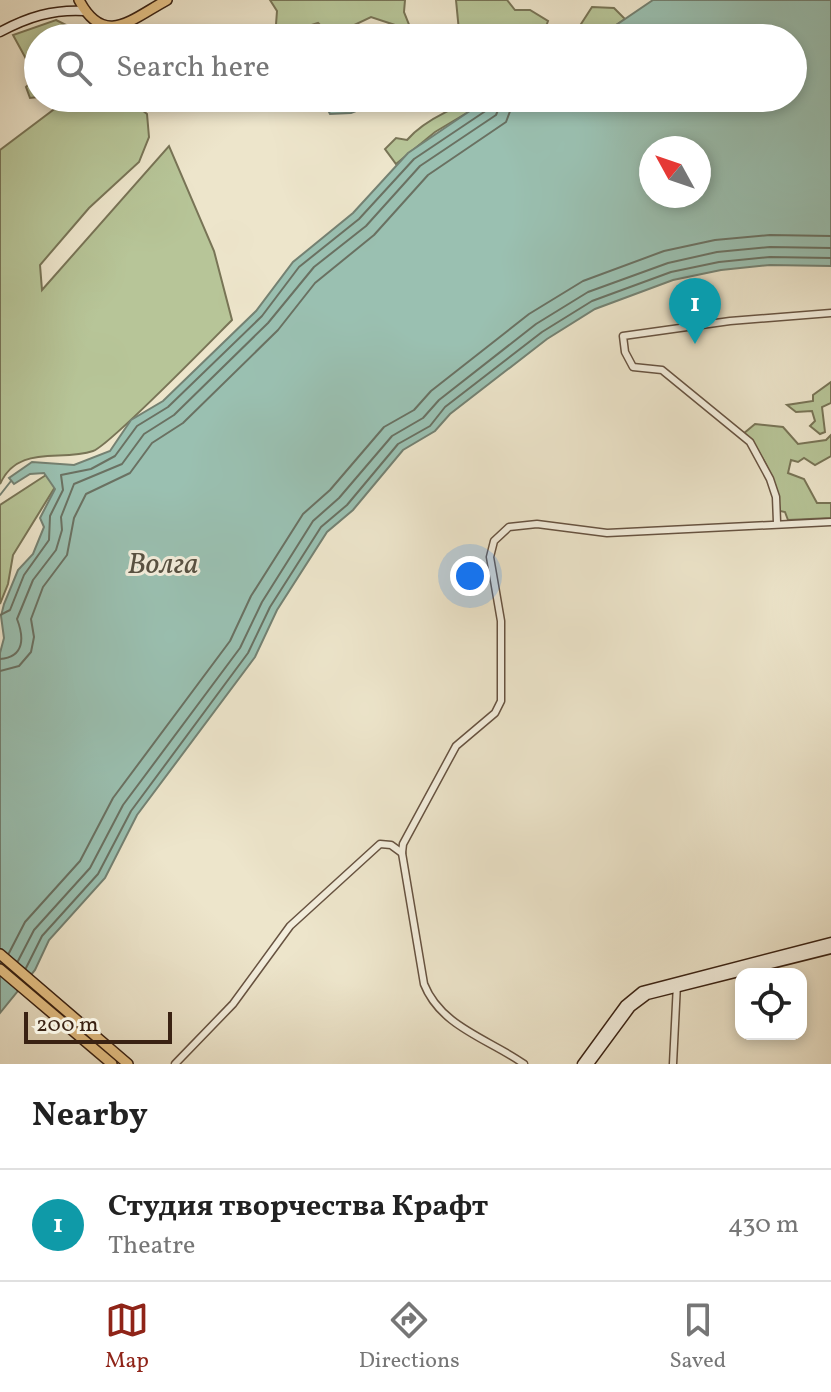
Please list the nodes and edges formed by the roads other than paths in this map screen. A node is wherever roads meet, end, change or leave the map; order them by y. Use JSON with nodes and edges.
{"nodes":[{"id":1,"x":79,"y":0,"type":"edge"},
{"id":2,"x":167,"y":0,"type":"edge"},
{"id":3,"x":85,"y":11,"type":"junction"},
{"id":4,"x":96,"y":24,"type":"edge"},
{"id":5,"x":119,"y":24,"type":"edge"},
{"id":6,"x":0,"y":32,"type":"edge"},
{"id":7,"x":831,"y":313,"type":"edge"},
{"id":8,"x":777,"y":522,"type":"junction"},
{"id":9,"x":831,"y":522,"type":"edge"},
{"id":10,"x":402,"y":853,"type":"junction"},
{"id":11,"x":831,"y":942,"type":"edge"},
{"id":12,"x":831,"y":949,"type":"edge"},
{"id":13,"x":0,"y":954,"type":"edge"},
{"id":14,"x":0,"y":969,"type":"edge"},
{"id":15,"x":677,"y":985,"type":"junction"},
{"id":16,"x":112,"y":1064,"type":"edge"},
{"id":17,"x":128,"y":1064,"type":"edge"},
{"id":18,"x":175,"y":1064,"type":"edge"},
{"id":19,"x":524,"y":1064,"type":"edge"},
{"id":20,"x":582,"y":1064,"type":"edge"},
{"id":21,"x":589,"y":1064,"type":"edge"},
{"id":22,"x":673,"y":1064,"type":"edge"}],
"edges":[{"from":1,"to":3,"type":"main road"},
{"from":2,"to":5,"type":"main road"},
{"from":3,"to":4,"type":"main road"},
{"from":3,"to":6,"type":"street"},
{"from":7,"to":8,"type":"street"},
{"from":8,"to":9,"type":"street"},
{"from":8,"to":10,"type":"street"},
{"from":10,"to":18,"type":"street"},
{"from":10,"to":19,"type":"street"},
{"from":11,"to":15,"type":"street"},
{"from":12,"to":15,"type":"street"},
{"from":13,"to":17,"type":"main road"},
{"from":14,"to":16,"type":"main road"},
{"from":15,"to":20,"type":"street"},
{"from":15,"to":21,"type":"street"},
{"from":15,"to":22,"type":"street"}]}
